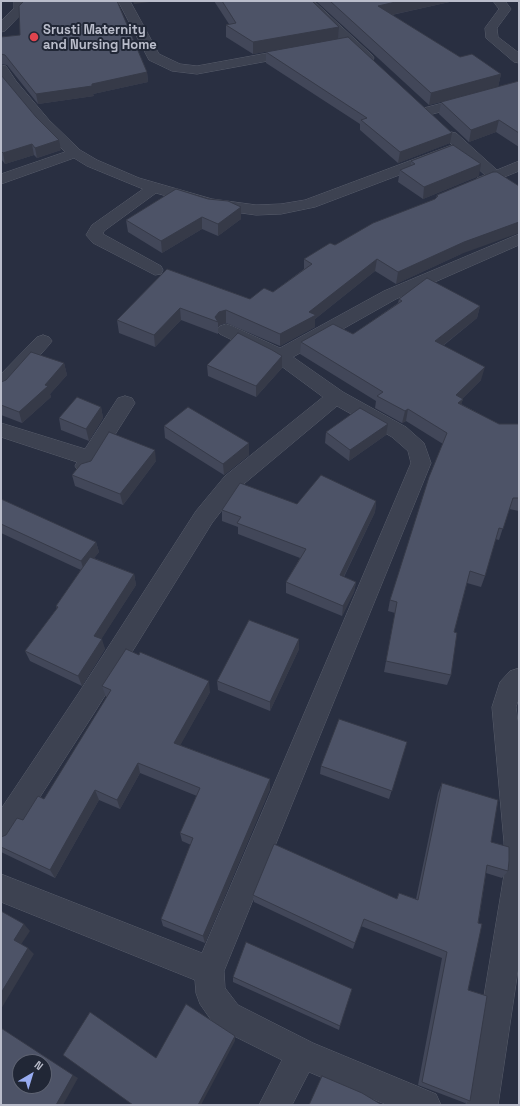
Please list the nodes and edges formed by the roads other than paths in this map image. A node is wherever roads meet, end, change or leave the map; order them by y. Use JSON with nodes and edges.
{"nodes":[{"id":1,"x":20,"y":1,"type":"edge"},
{"id":2,"x":124,"y":1,"type":"edge"},
{"id":3,"x":307,"y":1,"type":"edge"},
{"id":4,"x":499,"y":1,"type":"edge"},
{"id":5,"x":1,"y":28,"type":"edge"},
{"id":6,"x":350,"y":42,"type":"junction"},
{"id":7,"x":334,"y":45,"type":"edge"},
{"id":8,"x":304,"y":51,"type":"edge"},
{"id":9,"x":519,"y":59,"type":"edge"},
{"id":10,"x":1,"y":69,"type":"edge"},
{"id":11,"x":379,"y":69,"type":"edge"},
{"id":12,"x":6,"y":85,"type":"edge"},
{"id":13,"x":519,"y":87,"type":"edge"},
{"id":14,"x":413,"y":101,"type":"edge"},
{"id":15,"x":434,"y":120,"type":"junction"},
{"id":16,"x":462,"y":146,"type":"junction"},
{"id":17,"x":75,"y":153,"type":"junction"},
{"id":18,"x":519,"y":166,"type":"edge"},
{"id":19,"x":495,"y":176,"type":"junction"},
{"id":20,"x":1,"y":179,"type":"edge"},
{"id":21,"x":155,"y":187,"type":"junction"},
{"id":22,"x":467,"y":188,"type":"edge"},
{"id":23,"x":519,"y":239,"type":"edge"},
{"id":24,"x":155,"y":270,"type":"dead end"},
{"id":25,"x":226,"y":330,"type":"dead end"},
{"id":26,"x":43,"y":341,"type":"dead end"},
{"id":27,"x":280,"y":356,"type":"junction"},
{"id":28,"x":1,"y":386,"type":"edge"},
{"id":29,"x":336,"y":397,"type":"junction"},
{"id":30,"x":126,"y":403,"type":"dead end"},
{"id":31,"x":1,"y":430,"type":"edge"},
{"id":32,"x":519,"y":679,"type":"edge"},
{"id":33,"x":1,"y":833,"type":"edge"},
{"id":34,"x":519,"y":869,"type":"edge"},
{"id":35,"x":1,"y":888,"type":"edge"},
{"id":36,"x":209,"y":971,"type":"junction"},
{"id":37,"x":302,"y":1054,"type":"junction"},
{"id":38,"x":275,"y":1105,"type":"edge"},
{"id":39,"x":426,"y":1105,"type":"edge"},
{"id":40,"x":482,"y":1105,"type":"edge"}],
"edges":[{"from":1,"to":5,"type":"street"},
{"from":2,"to":8,"type":"street"},
{"from":3,"to":6,"type":"street"},
{"from":4,"to":9,"type":"street"},
{"from":6,"to":7,"type":"street"},
{"from":6,"to":11,"type":"street"},
{"from":10,"to":12,"type":"street"},
{"from":12,"to":17,"type":"street"},
{"from":13,"to":15,"type":"street"},
{"from":14,"to":15,"type":"street"},
{"from":15,"to":16,"type":"street"},
{"from":16,"to":19,"type":"street"},
{"from":16,"to":21,"type":"street"},
{"from":17,"to":20,"type":"street"},
{"from":17,"to":21,"type":"street"},
{"from":18,"to":19,"type":"street"},
{"from":19,"to":22,"type":"street"},
{"from":21,"to":24,"type":"street"},
{"from":23,"to":27,"type":"street"},
{"from":25,"to":27,"type":"street"},
{"from":26,"to":28,"type":"street"},
{"from":27,"to":29,"type":"street"},
{"from":29,"to":33,"type":"street"},
{"from":29,"to":36,"type":"street"},
{"from":30,"to":31,"type":"street"},
{"from":32,"to":34,"type":"street"},
{"from":34,"to":40,"type":"street"},
{"from":35,"to":36,"type":"street"},
{"from":36,"to":37,"type":"street"},
{"from":37,"to":38,"type":"street"},
{"from":37,"to":39,"type":"street"}]}
